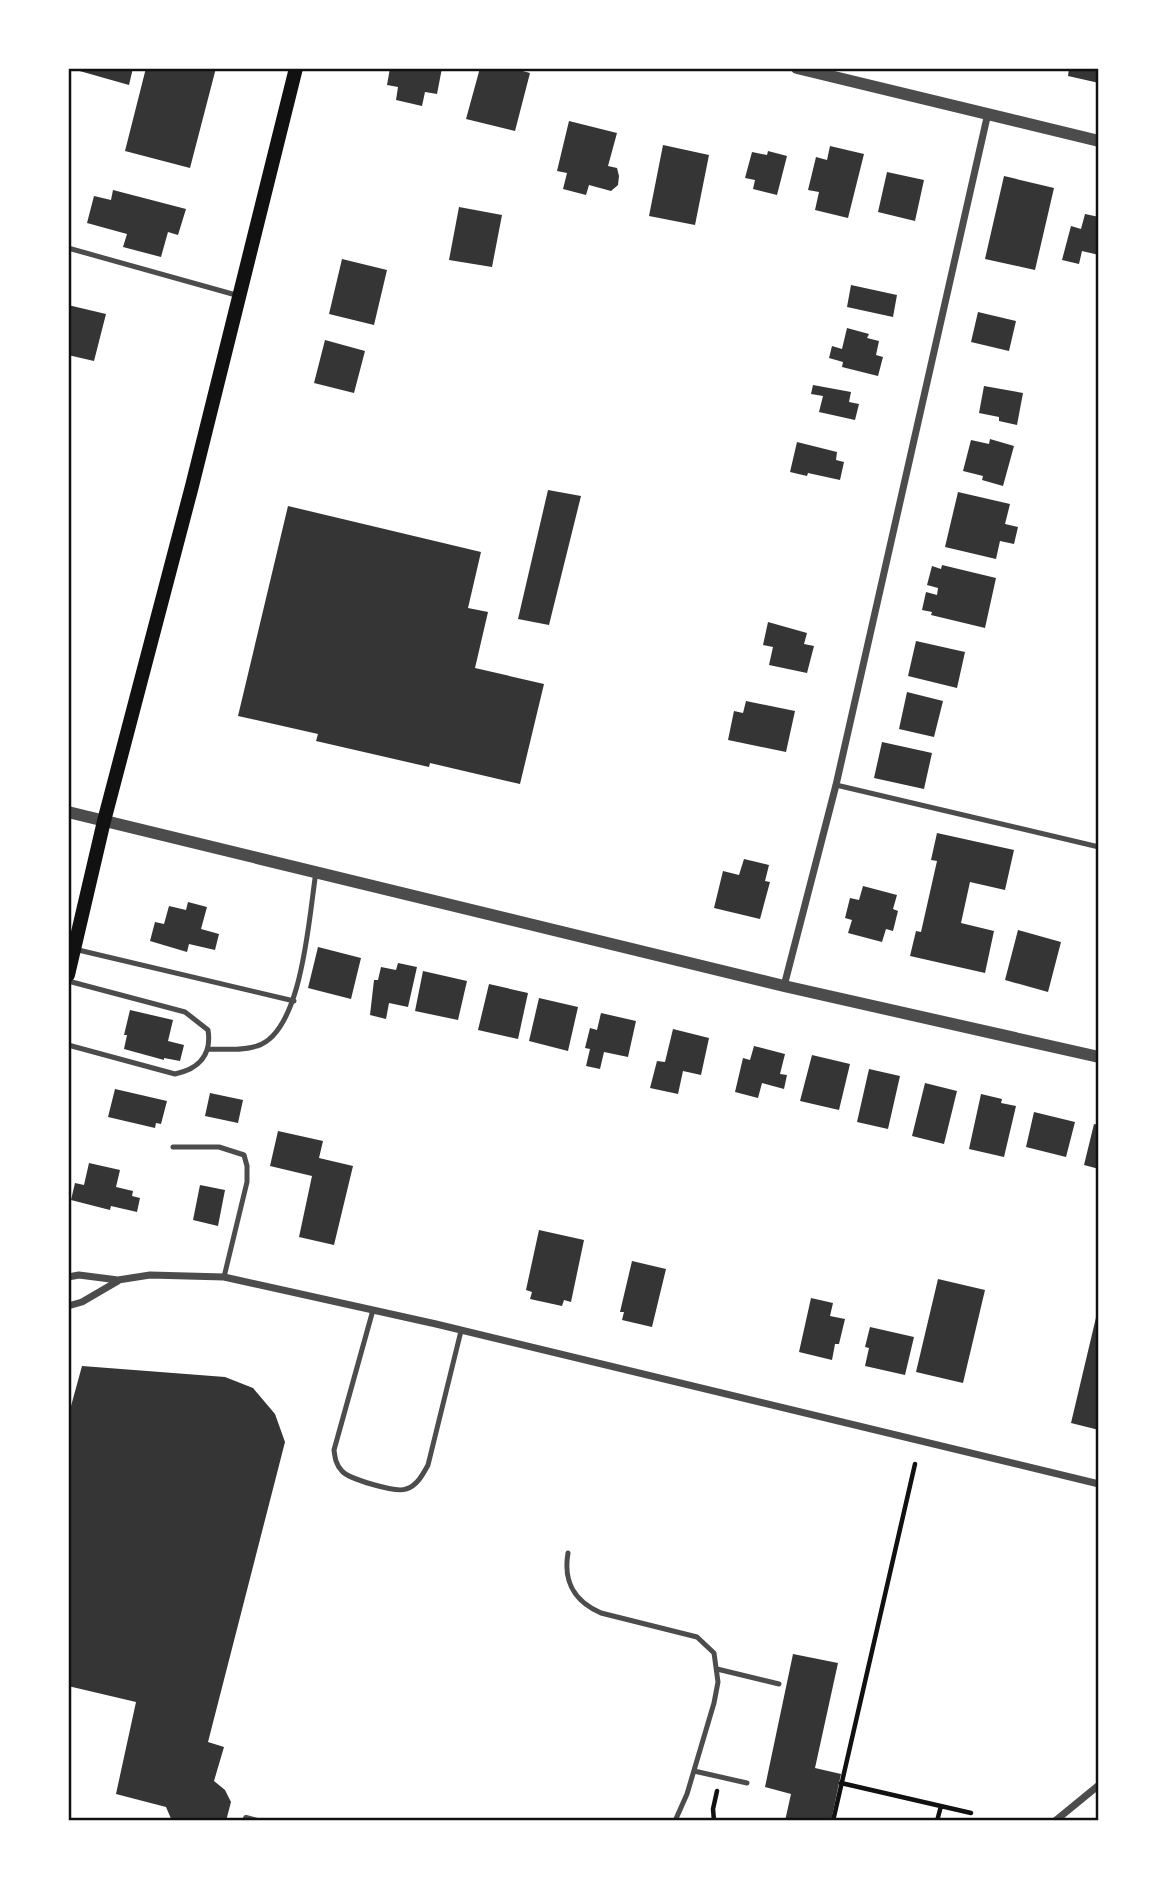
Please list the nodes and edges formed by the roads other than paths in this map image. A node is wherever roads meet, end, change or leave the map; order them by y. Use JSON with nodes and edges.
{"nodes":[{"id":1,"x":296,"y":68,"type":"edge"},
{"id":2,"x":797,"y":68,"type":"edge"},
{"id":3,"x":988,"y":113,"type":"junction"},
{"id":4,"x":1099,"y":141,"type":"edge"},
{"id":5,"x":68,"y":248,"type":"edge"},
{"id":6,"x":239,"y":296,"type":"junction"},
{"id":7,"x":836,"y":785,"type":"junction"},
{"id":8,"x":68,"y":812,"type":"edge"},
{"id":9,"x":104,"y":821,"type":"junction"},
{"id":10,"x":1099,"y":847,"type":"edge"},
{"id":11,"x":316,"y":872,"type":"junction"},
{"id":12,"x":74,"y":949,"type":"junction"},
{"id":13,"x":68,"y":975,"type":"edge"},
{"id":14,"x":68,"y":981,"type":"edge"},
{"id":15,"x":784,"y":986,"type":"junction"},
{"id":16,"x":294,"y":1001,"type":"junction"},
{"id":17,"x":68,"y":1045,"type":"edge"},
{"id":18,"x":208,"y":1049,"type":"junction"},
{"id":19,"x":1099,"y":1057,"type":"edge"},
{"id":20,"x":173,"y":1147,"type":"dead end"},
{"id":21,"x":68,"y":1277,"type":"edge"},
{"id":22,"x":224,"y":1278,"type":"junction"},
{"id":23,"x":118,"y":1280,"type":"junction"},
{"id":24,"x":68,"y":1306,"type":"edge"},
{"id":25,"x":373,"y":1310,"type":"junction"},
{"id":26,"x":461,"y":1331,"type":"junction"},
{"id":27,"x":1099,"y":1484,"type":"edge"},
{"id":28,"x":568,"y":1553,"type":"dead end"},
{"id":29,"x":717,"y":1669,"type":"junction"},
{"id":30,"x":779,"y":1684,"type":"dead end"},
{"id":31,"x":694,"y":1770,"type":"junction"},
{"id":32,"x":747,"y":1783,"type":"dead end"},
{"id":33,"x":1099,"y":1785,"type":"edge"},
{"id":34,"x":246,"y":1818,"type":"dead end"},
{"id":35,"x":257,"y":1821,"type":"edge"},
{"id":36,"x":675,"y":1821,"type":"edge"},
{"id":37,"x":1055,"y":1821,"type":"edge"}],
"edges":[{"from":1,"to":6,"type":"main road"},
{"from":2,"to":3,"type":"street"},
{"from":3,"to":4,"type":"street"},
{"from":3,"to":7,"type":"street"},
{"from":5,"to":6,"type":"lane"},
{"from":6,"to":9,"type":"main road"},
{"from":7,"to":10,"type":"lane"},
{"from":7,"to":15,"type":"street"},
{"from":8,"to":9,"type":"street"},
{"from":9,"to":11,"type":"street"},
{"from":9,"to":12,"type":"main road"},
{"from":11,"to":15,"type":"street"},
{"from":11,"to":16,"type":"lane"},
{"from":12,"to":13,"type":"main road"},
{"from":12,"to":16,"type":"lane"},
{"from":14,"to":18,"type":"lane"},
{"from":15,"to":19,"type":"street"},
{"from":16,"to":18,"type":"lane"},
{"from":17,"to":18,"type":"lane"},
{"from":20,"to":22,"type":"lane"},
{"from":21,"to":23,"type":"street"},
{"from":22,"to":23,"type":"street"},
{"from":22,"to":25,"type":"street"},
{"from":23,"to":24,"type":"street"},
{"from":25,"to":26,"type":"street"},
{"from":25,"to":26,"type":"lane"},
{"from":26,"to":27,"type":"street"},
{"from":28,"to":29,"type":"lane"},
{"from":29,"to":30,"type":"lane"},
{"from":29,"to":31,"type":"lane"},
{"from":31,"to":32,"type":"lane"},
{"from":31,"to":36,"type":"lane"},
{"from":33,"to":37,"type":"street"},
{"from":34,"to":35,"type":"street"}]}
